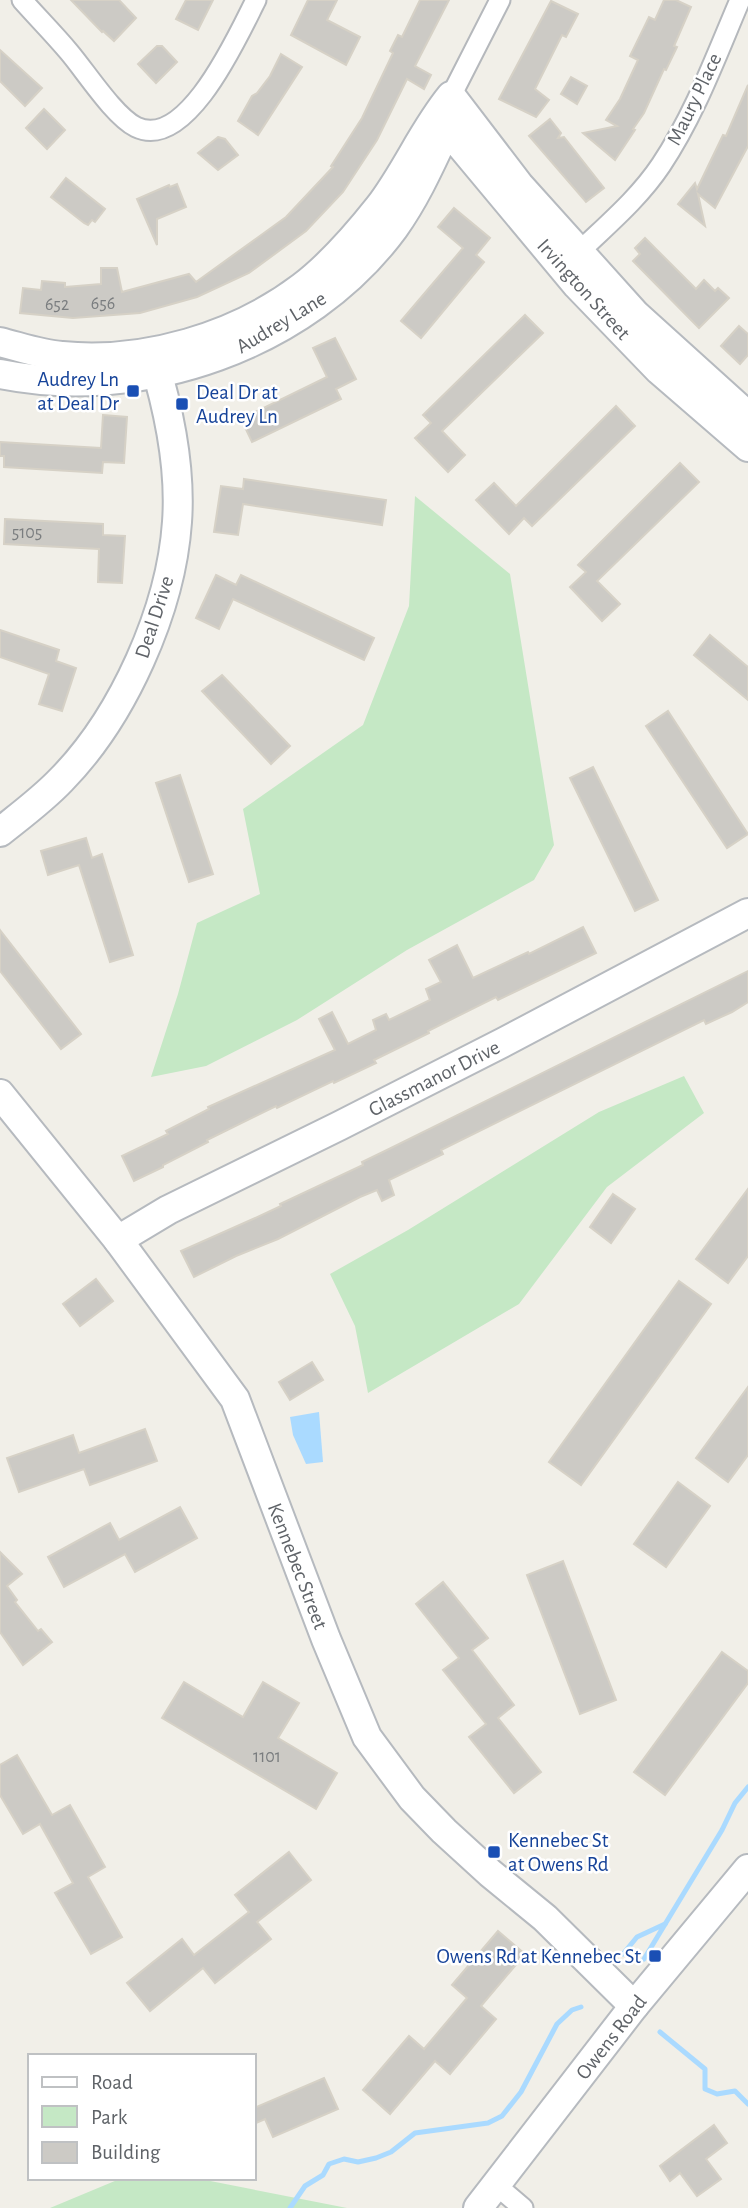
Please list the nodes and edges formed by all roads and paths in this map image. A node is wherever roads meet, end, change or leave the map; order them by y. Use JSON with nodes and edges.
{"nodes":[{"id":1,"x":22,"y":0,"type":"edge"},
{"id":2,"x":256,"y":0,"type":"edge"},
{"id":3,"x":500,"y":0,"type":"edge"},
{"id":4,"x":740,"y":0,"type":"edge"},
{"id":5,"x":444,"y":114,"type":"junction"},
{"id":6,"x":580,"y":251,"type":"junction"},
{"id":7,"x":0,"y":342,"type":"edge"},
{"id":8,"x":155,"y":363,"type":"junction"},
{"id":9,"x":0,"y":374,"type":"edge"},
{"id":10,"x":748,"y":416,"type":"edge"},
{"id":11,"x":748,"y":447,"type":"edge"},
{"id":12,"x":0,"y":832,"type":"edge"},
{"id":13,"x":748,"y":913,"type":"edge"},
{"id":14,"x":0,"y":1094,"type":"edge"},
{"id":15,"x":118,"y":1240,"type":"junction"},
{"id":16,"x":748,"y":1869,"type":"edge"},
{"id":17,"x":634,"y":2006,"type":"junction"},
{"id":18,"x":496,"y":2185,"type":"junction"},
{"id":19,"x":478,"y":2208,"type":"edge"},
{"id":20,"x":523,"y":2208,"type":"edge"}],
"edges":[{"from":1,"to":2,"type":"street"},
{"from":3,"to":5,"type":"street","name":"Audrey Lane"},
{"from":4,"to":6,"type":"street","name":"Maury Place"},
{"from":5,"to":6,"type":"street","name":"Irvington Street"},
{"from":5,"to":8,"type":"street","name":"Audrey Lane"},
{"from":5,"to":11,"type":"street","name":"Irvington Street"},
{"from":6,"to":10,"type":"street","name":"Irvington Street"},
{"from":7,"to":8,"type":"street","name":"Audrey Lane"},
{"from":8,"to":9,"type":"street","name":"Audrey Lane"},
{"from":8,"to":12,"type":"street","name":"Deal Drive"},
{"from":13,"to":15,"type":"street","name":"Glassmanor Drive"},
{"from":14,"to":15,"type":"street","name":"Kennebec Street"},
{"from":15,"to":17,"type":"street","name":"Kennebec Street"},
{"from":16,"to":17,"type":"street","name":"Owens Road"},
{"from":17,"to":18,"type":"street","name":"Owens Road"},
{"from":18,"to":19,"type":"street","name":"Owens Road"},
{"from":18,"to":20,"type":"street"}]}
